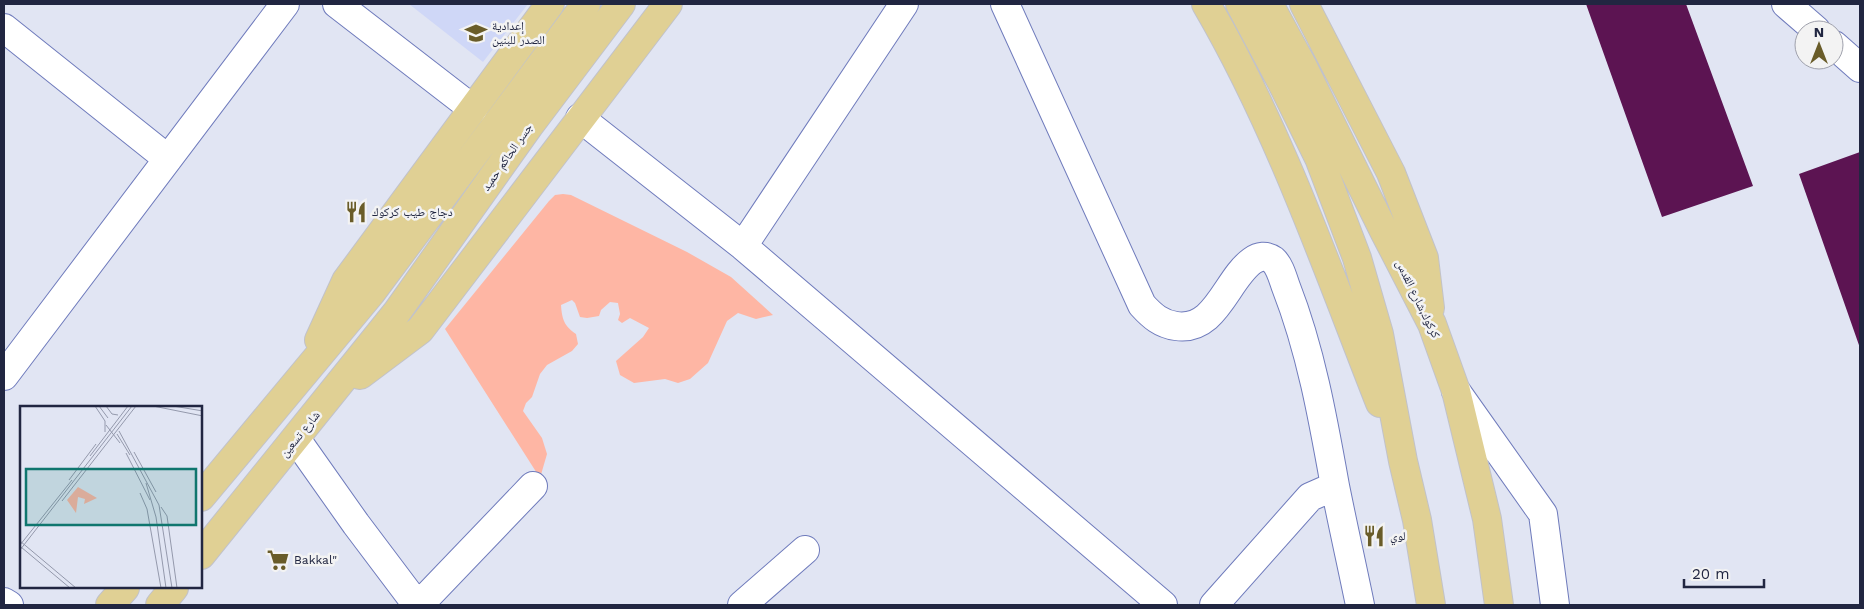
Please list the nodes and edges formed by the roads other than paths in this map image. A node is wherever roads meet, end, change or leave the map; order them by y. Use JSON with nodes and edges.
{"nodes":[{"id":1,"x":285,"y":4,"type":"edge"},
{"id":2,"x":337,"y":4,"type":"edge"},
{"id":3,"x":550,"y":4,"type":"edge"},
{"id":4,"x":586,"y":4,"type":"edge"},
{"id":5,"x":620,"y":4,"type":"edge"},
{"id":6,"x":668,"y":4,"type":"edge"},
{"id":7,"x":904,"y":4,"type":"edge"},
{"id":8,"x":1005,"y":4,"type":"edge"},
{"id":9,"x":1206,"y":4,"type":"edge"},
{"id":10,"x":1240,"y":4,"type":"edge"},
{"id":11,"x":1269,"y":4,"type":"edge"},
{"id":12,"x":1304,"y":4,"type":"edge"},
{"id":13,"x":1786,"y":4,"type":"edge"},
{"id":14,"x":1804,"y":20,"type":"edge"},
{"id":15,"x":6,"y":35,"type":"edge"},
{"id":16,"x":1844,"y":54,"type":"edge"},
{"id":17,"x":1860,"y":68,"type":"edge"},
{"id":18,"x":1293,"y":75,"type":"junction"},
{"id":19,"x":473,"y":110,"type":"junction"},
{"id":20,"x":580,"y":118,"type":"junction"},
{"id":21,"x":168,"y":159,"type":"junction"},
{"id":22,"x":742,"y":246,"type":"junction"},
{"id":23,"x":397,"y":312,"type":"joint"},
{"id":24,"x":1432,"y":324,"type":"junction"},
{"id":25,"x":4,"y":376,"type":"edge"},
{"id":26,"x":302,"y":377,"type":"junction"},
{"id":27,"x":1456,"y":391,"type":"junction"},
{"id":28,"x":329,"y":399,"type":"junction"},
{"id":29,"x":296,"y":439,"type":"junction"},
{"id":30,"x":1403,"y":461,"type":"junction"},
{"id":31,"x":533,"y":486,"type":"dead end"},
{"id":32,"x":1336,"y":486,"type":"junction"},
{"id":33,"x":202,"y":496,"type":"edge"},
{"id":34,"x":805,"y":550,"type":"dead end"},
{"id":35,"x":202,"y":554,"type":"edge"},
{"id":36,"x":124,"y":589,"type":"edge"},
{"id":37,"x":173,"y":589,"type":"edge"},
{"id":38,"x":4,"y":602,"type":"edge"},
{"id":39,"x":9,"y":605,"type":"edge"},
{"id":40,"x":110,"y":605,"type":"edge"},
{"id":41,"x":160,"y":605,"type":"edge"},
{"id":42,"x":418,"y":605,"type":"edge"},
{"id":43,"x":742,"y":605,"type":"edge"},
{"id":44,"x":1163,"y":605,"type":"edge"},
{"id":45,"x":1214,"y":605,"type":"edge"},
{"id":46,"x":1360,"y":605,"type":"edge"},
{"id":47,"x":1431,"y":605,"type":"edge"},
{"id":48,"x":1499,"y":605,"type":"edge"},
{"id":49,"x":1555,"y":605,"type":"edge"}],
"edges":[{"from":1,"to":21,"type":"street"},
{"from":2,"to":19,"type":"street"},
{"from":3,"to":19,"type":"main road"},
{"from":4,"to":26,"type":"main road"},
{"from":5,"to":23,"type":"main road","name":"جسر الحاكم حميد"},
{"from":6,"to":20,"type":"main road"},
{"from":7,"to":22,"type":"street"},
{"from":8,"to":32,"type":"street"},
{"from":9,"to":30,"type":"main road"},
{"from":10,"to":18,"type":"main road"},
{"from":11,"to":18,"type":"main road"},
{"from":12,"to":24,"type":"main road"},
{"from":13,"to":14,"type":"street"},
{"from":15,"to":21,"type":"street"},
{"from":16,"to":17,"type":"street"},
{"from":18,"to":24,"type":"main road","name":"كركوك,شارع القدس"},
{"from":18,"to":30,"type":"main road"},
{"from":19,"to":26,"type":"main road"},
{"from":20,"to":22,"type":"street"},
{"from":20,"to":28,"type":"main road"},
{"from":21,"to":25,"type":"street"},
{"from":22,"to":44,"type":"street"},
{"from":23,"to":28,"type":"main road","name":"شارع تسعين"},
{"from":24,"to":27,"type":"main road","name":"كركوك,شارع القدس"},
{"from":26,"to":33,"type":"main road"},
{"from":27,"to":48,"type":"main road","name":"كركوك,شارع القدس"},
{"from":27,"to":49,"type":"street"},
{"from":28,"to":29,"type":"main road","name":"شارع تسعين"},
{"from":29,"to":35,"type":"main road","name":"شارع تسعين"},
{"from":29,"to":42,"type":"street"},
{"from":30,"to":47,"type":"main road"},
{"from":31,"to":42,"type":"street"},
{"from":32,"to":45,"type":"street"},
{"from":32,"to":46,"type":"street"},
{"from":34,"to":43,"type":"street"},
{"from":36,"to":40,"type":"main road"},
{"from":37,"to":41,"type":"main road"},
{"from":38,"to":39,"type":"street"}]}
